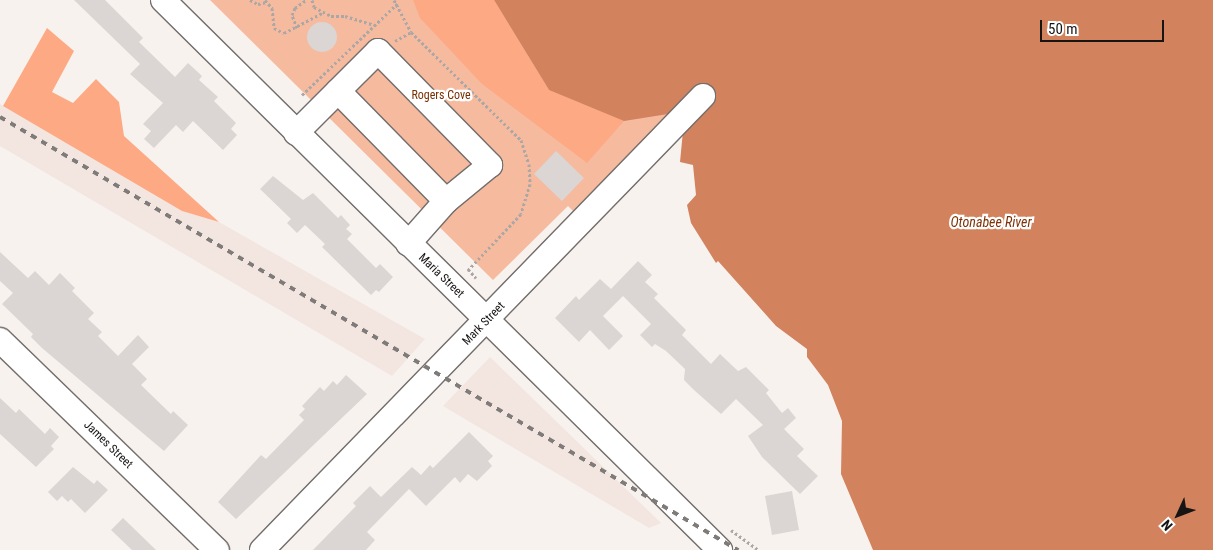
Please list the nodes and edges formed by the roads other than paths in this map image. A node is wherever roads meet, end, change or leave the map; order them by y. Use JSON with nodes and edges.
{"nodes":[{"id":1,"x":163,"y":0,"type":"edge"},
{"id":2,"x":338,"y":91,"type":"junction"},
{"id":3,"x":703,"y":96,"type":"dead end"},
{"id":4,"x":296,"y":133,"type":"junction"},
{"id":5,"x":446,"y":201,"type":"junction"},
{"id":6,"x":408,"y":244,"type":"junction"},
{"id":7,"x":488,"y":320,"type":"junction"},
{"id":8,"x":0,"y":340,"type":"edge"},
{"id":9,"x":217,"y":550,"type":"edge"},
{"id":10,"x":262,"y":550,"type":"edge"},
{"id":11,"x":720,"y":550,"type":"edge"}],
"edges":[{"from":1,"to":4,"type":"street","name":"Maria Street"},
{"from":2,"to":4,"type":"street"},
{"from":2,"to":5,"type":"street"},
{"from":2,"to":5,"type":"street"},
{"from":3,"to":7,"type":"street","name":"Mark Street"},
{"from":4,"to":6,"type":"street","name":"Maria Street"},
{"from":5,"to":6,"type":"street"},
{"from":6,"to":7,"type":"street","name":"Maria Street"},
{"from":7,"to":10,"type":"street","name":"Mark Street"},
{"from":7,"to":11,"type":"street","name":"Maria Street"},
{"from":8,"to":9,"type":"street","name":"James Street"}]}
